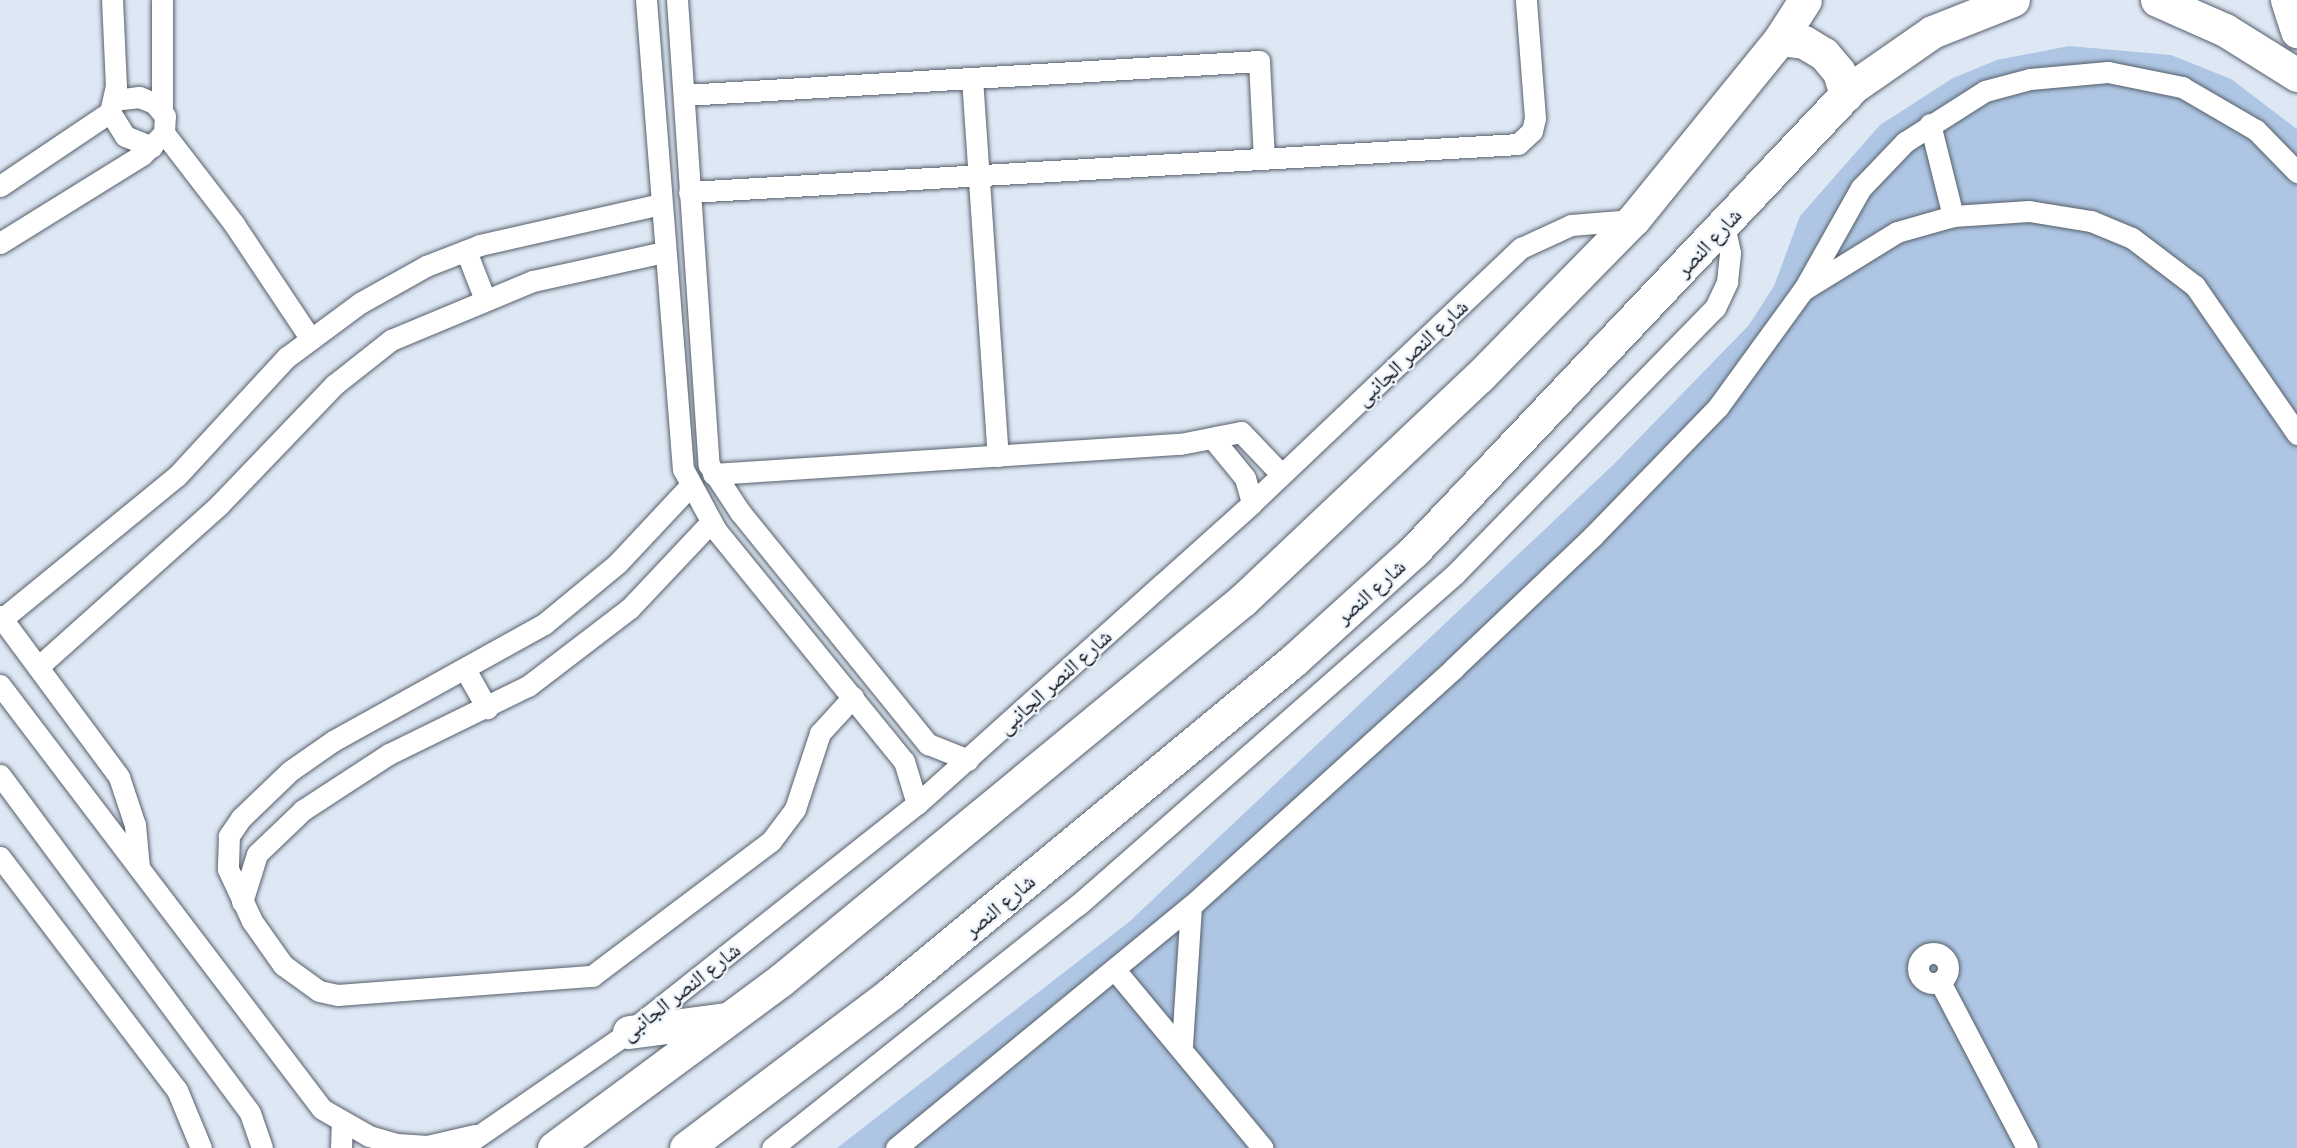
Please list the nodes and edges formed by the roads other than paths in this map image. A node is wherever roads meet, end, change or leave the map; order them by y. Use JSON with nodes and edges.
{"nodes":[{"id":1,"x":112,"y":0,"type":"edge"},
{"id":2,"x":162,"y":0,"type":"edge"},
{"id":3,"x":646,"y":0,"type":"edge"},
{"id":4,"x":677,"y":0,"type":"edge"},
{"id":5,"x":1526,"y":0,"type":"edge"},
{"id":6,"x":1805,"y":0,"type":"edge"},
{"id":7,"x":2013,"y":0,"type":"edge"},
{"id":8,"x":2157,"y":0,"type":"edge"},
{"id":9,"x":2287,"y":0,"type":"edge"},
{"id":10,"x":2297,"y":31,"type":"edge"},
{"id":11,"x":1780,"y":39,"type":"junction"},
{"id":12,"x":2297,"y":75,"type":"edge"},
{"id":13,"x":972,"y":78,"type":"junction"},
{"id":14,"x":684,"y":95,"type":"junction"},
{"id":15,"x":1846,"y":95,"type":"junction"},
{"id":16,"x":113,"y":106,"type":"junction"},
{"id":17,"x":162,"y":110,"type":"junction"},
{"id":18,"x":1930,"y":124,"type":"junction"},
{"id":19,"x":158,"y":140,"type":"junction"},
{"id":20,"x":1264,"y":159,"type":"junction"},
{"id":21,"x":2297,"y":172,"type":"edge"},
{"id":22,"x":978,"y":174,"type":"junction"},
{"id":23,"x":0,"y":186,"type":"edge"},
{"id":24,"x":689,"y":192,"type":"junction"},
{"id":25,"x":660,"y":204,"type":"junction"},
{"id":26,"x":1953,"y":216,"type":"junction"},
{"id":27,"x":1633,"y":220,"type":"junction"},
{"id":28,"x":1725,"y":225,"type":"junction"},
{"id":29,"x":0,"y":243,"type":"edge"},
{"id":30,"x":466,"y":251,"type":"junction"},
{"id":31,"x":664,"y":252,"type":"junction"},
{"id":32,"x":1803,"y":290,"type":"junction"},
{"id":33,"x":484,"y":297,"type":"junction"},
{"id":34,"x":310,"y":338,"type":"junction"},
{"id":35,"x":2297,"y":434,"type":"edge"},
{"id":36,"x":1214,"y":440,"type":"junction"},
{"id":37,"x":998,"y":456,"type":"junction"},
{"id":38,"x":713,"y":474,"type":"junction"},
{"id":39,"x":1281,"y":474,"type":"junction"},
{"id":40,"x":689,"y":487,"type":"junction"},
{"id":41,"x":1252,"y":503,"type":"junction"},
{"id":42,"x":711,"y":522,"type":"junction"},
{"id":43,"x":1,"y":617,"type":"edge"},
{"id":44,"x":38,"y":666,"type":"junction"},
{"id":45,"x":466,"y":671,"type":"junction"},
{"id":46,"x":0,"y":685,"type":"edge"},
{"id":47,"x":888,"y":695,"type":"junction"},
{"id":48,"x":852,"y":697,"type":"junction"},
{"id":49,"x":487,"y":708,"type":"junction"},
{"id":50,"x":866,"y":714,"type":"junction"},
{"id":51,"x":968,"y":760,"type":"junction"},
{"id":52,"x":0,"y":775,"type":"edge"},
{"id":53,"x":917,"y":804,"type":"junction"},
{"id":54,"x":230,"y":836,"type":"junction"},
{"id":55,"x":257,"y":854,"type":"junction"},
{"id":56,"x":0,"y":857,"type":"edge"},
{"id":57,"x":140,"y":868,"type":"junction"},
{"id":58,"x":242,"y":903,"type":"junction"},
{"id":59,"x":1191,"y":906,"type":"junction"},
{"id":60,"x":1115,"y":970,"type":"junction"},
{"id":61,"x":1940,"y":982,"type":"dead end"},
{"id":62,"x":729,"y":1019,"type":"junction"},
{"id":63,"x":629,"y":1032,"type":"junction"},
{"id":64,"x":1182,"y":1045,"type":"junction"},
{"id":65,"x":342,"y":1124,"type":"junction"},
{"id":66,"x":484,"y":1132,"type":"junction"},
{"id":67,"x":201,"y":1148,"type":"edge"},
{"id":68,"x":262,"y":1148,"type":"edge"},
{"id":69,"x":341,"y":1148,"type":"edge"},
{"id":70,"x":461,"y":1148,"type":"edge"},
{"id":71,"x":554,"y":1148,"type":"edge"},
{"id":72,"x":686,"y":1148,"type":"edge"},
{"id":73,"x":772,"y":1148,"type":"edge"},
{"id":74,"x":896,"y":1148,"type":"edge"},
{"id":75,"x":1263,"y":1148,"type":"edge"},
{"id":76,"x":2027,"y":1148,"type":"edge"}],
"edges":[{"from":1,"to":16,"type":"street"},
{"from":2,"to":17,"type":"street"},
{"from":3,"to":25,"type":"street"},
{"from":4,"to":14,"type":"street"},
{"from":5,"to":20,"type":"street"},
{"from":6,"to":11,"type":"main road"},
{"from":7,"to":15,"type":"main road","name":"شارع النصر"},
{"from":8,"to":12,"type":"main road"},
{"from":9,"to":10,"type":"main road"},
{"from":11,"to":15,"type":"main road"},
{"from":11,"to":27,"type":"main road"},
{"from":13,"to":14,"type":"street"},
{"from":13,"to":20,"type":"street"},
{"from":13,"to":22,"type":"street"},
{"from":14,"to":24,"type":"street"},
{"from":15,"to":28,"type":"main road","name":"شارع النصر"},
{"from":16,"to":17,"type":"street"},
{"from":16,"to":19,"type":"street"},
{"from":16,"to":23,"type":"street"},
{"from":17,"to":19,"type":"street"},
{"from":18,"to":21,"type":"street"},
{"from":18,"to":26,"type":"street"},
{"from":18,"to":32,"type":"street"},
{"from":19,"to":29,"type":"street"},
{"from":19,"to":34,"type":"street"},
{"from":20,"to":22,"type":"street"},
{"from":22,"to":24,"type":"street"},
{"from":22,"to":37,"type":"street"},
{"from":24,"to":38,"type":"street"},
{"from":25,"to":30,"type":"street"},
{"from":25,"to":31,"type":"street"},
{"from":26,"to":32,"type":"street"},
{"from":26,"to":35,"type":"street"},
{"from":27,"to":39,"type":"street","name":"شارع النصر الجانبى"},
{"from":27,"to":62,"type":"main road"},
{"from":28,"to":72,"type":"main road","name":"شارع النصر"},
{"from":28,"to":73,"type":"street"},
{"from":30,"to":33,"type":"street"},
{"from":30,"to":34,"type":"street"},
{"from":31,"to":33,"type":"street"},
{"from":31,"to":40,"type":"street"},
{"from":32,"to":59,"type":"street"},
{"from":33,"to":44,"type":"street"},
{"from":34,"to":43,"type":"street"},
{"from":36,"to":37,"type":"street"},
{"from":36,"to":39,"type":"street"},
{"from":36,"to":41,"type":"street"},
{"from":37,"to":38,"type":"street"},
{"from":38,"to":47,"type":"street"},
{"from":39,"to":41,"type":"street","name":"شارع النصر الجانبى"},
{"from":40,"to":42,"type":"street"},
{"from":40,"to":45,"type":"street"},
{"from":41,"to":51,"type":"street","name":"شارع النصر الجانبى"},
{"from":42,"to":48,"type":"street"},
{"from":42,"to":49,"type":"street"},
{"from":43,"to":44,"type":"street"},
{"from":44,"to":57,"type":"street"},
{"from":45,"to":49,"type":"street"},
{"from":45,"to":54,"type":"street"},
{"from":46,"to":57,"type":"street"},
{"from":47,"to":50,"type":"street"},
{"from":47,"to":51,"type":"street"},
{"from":48,"to":50,"type":"street"},
{"from":48,"to":58,"type":"street"},
{"from":49,"to":55,"type":"street"},
{"from":50,"to":53,"type":"street"},
{"from":51,"to":53,"type":"street","name":"شارع النصر الجانبى"},
{"from":52,"to":68,"type":"street"},
{"from":53,"to":63,"type":"street","name":"شارع النصر الجانبى"},
{"from":54,"to":55,"type":"street"},
{"from":54,"to":58,"type":"street"},
{"from":55,"to":58,"type":"street"},
{"from":56,"to":67,"type":"street"},
{"from":57,"to":65,"type":"street"},
{"from":59,"to":60,"type":"street"},
{"from":59,"to":64,"type":"street"},
{"from":60,"to":64,"type":"street"},
{"from":60,"to":74,"type":"street"},
{"from":61,"to":76,"type":"street"},
{"from":62,"to":63,"type":"main road"},
{"from":62,"to":71,"type":"main road"},
{"from":63,"to":66,"type":"street","name":"شارع النصر الجانبى"},
{"from":64,"to":75,"type":"street"},
{"from":65,"to":66,"type":"street"},
{"from":65,"to":69,"type":"street"},
{"from":66,"to":70,"type":"street","name":"شارع النصر الجانبى"}]}
